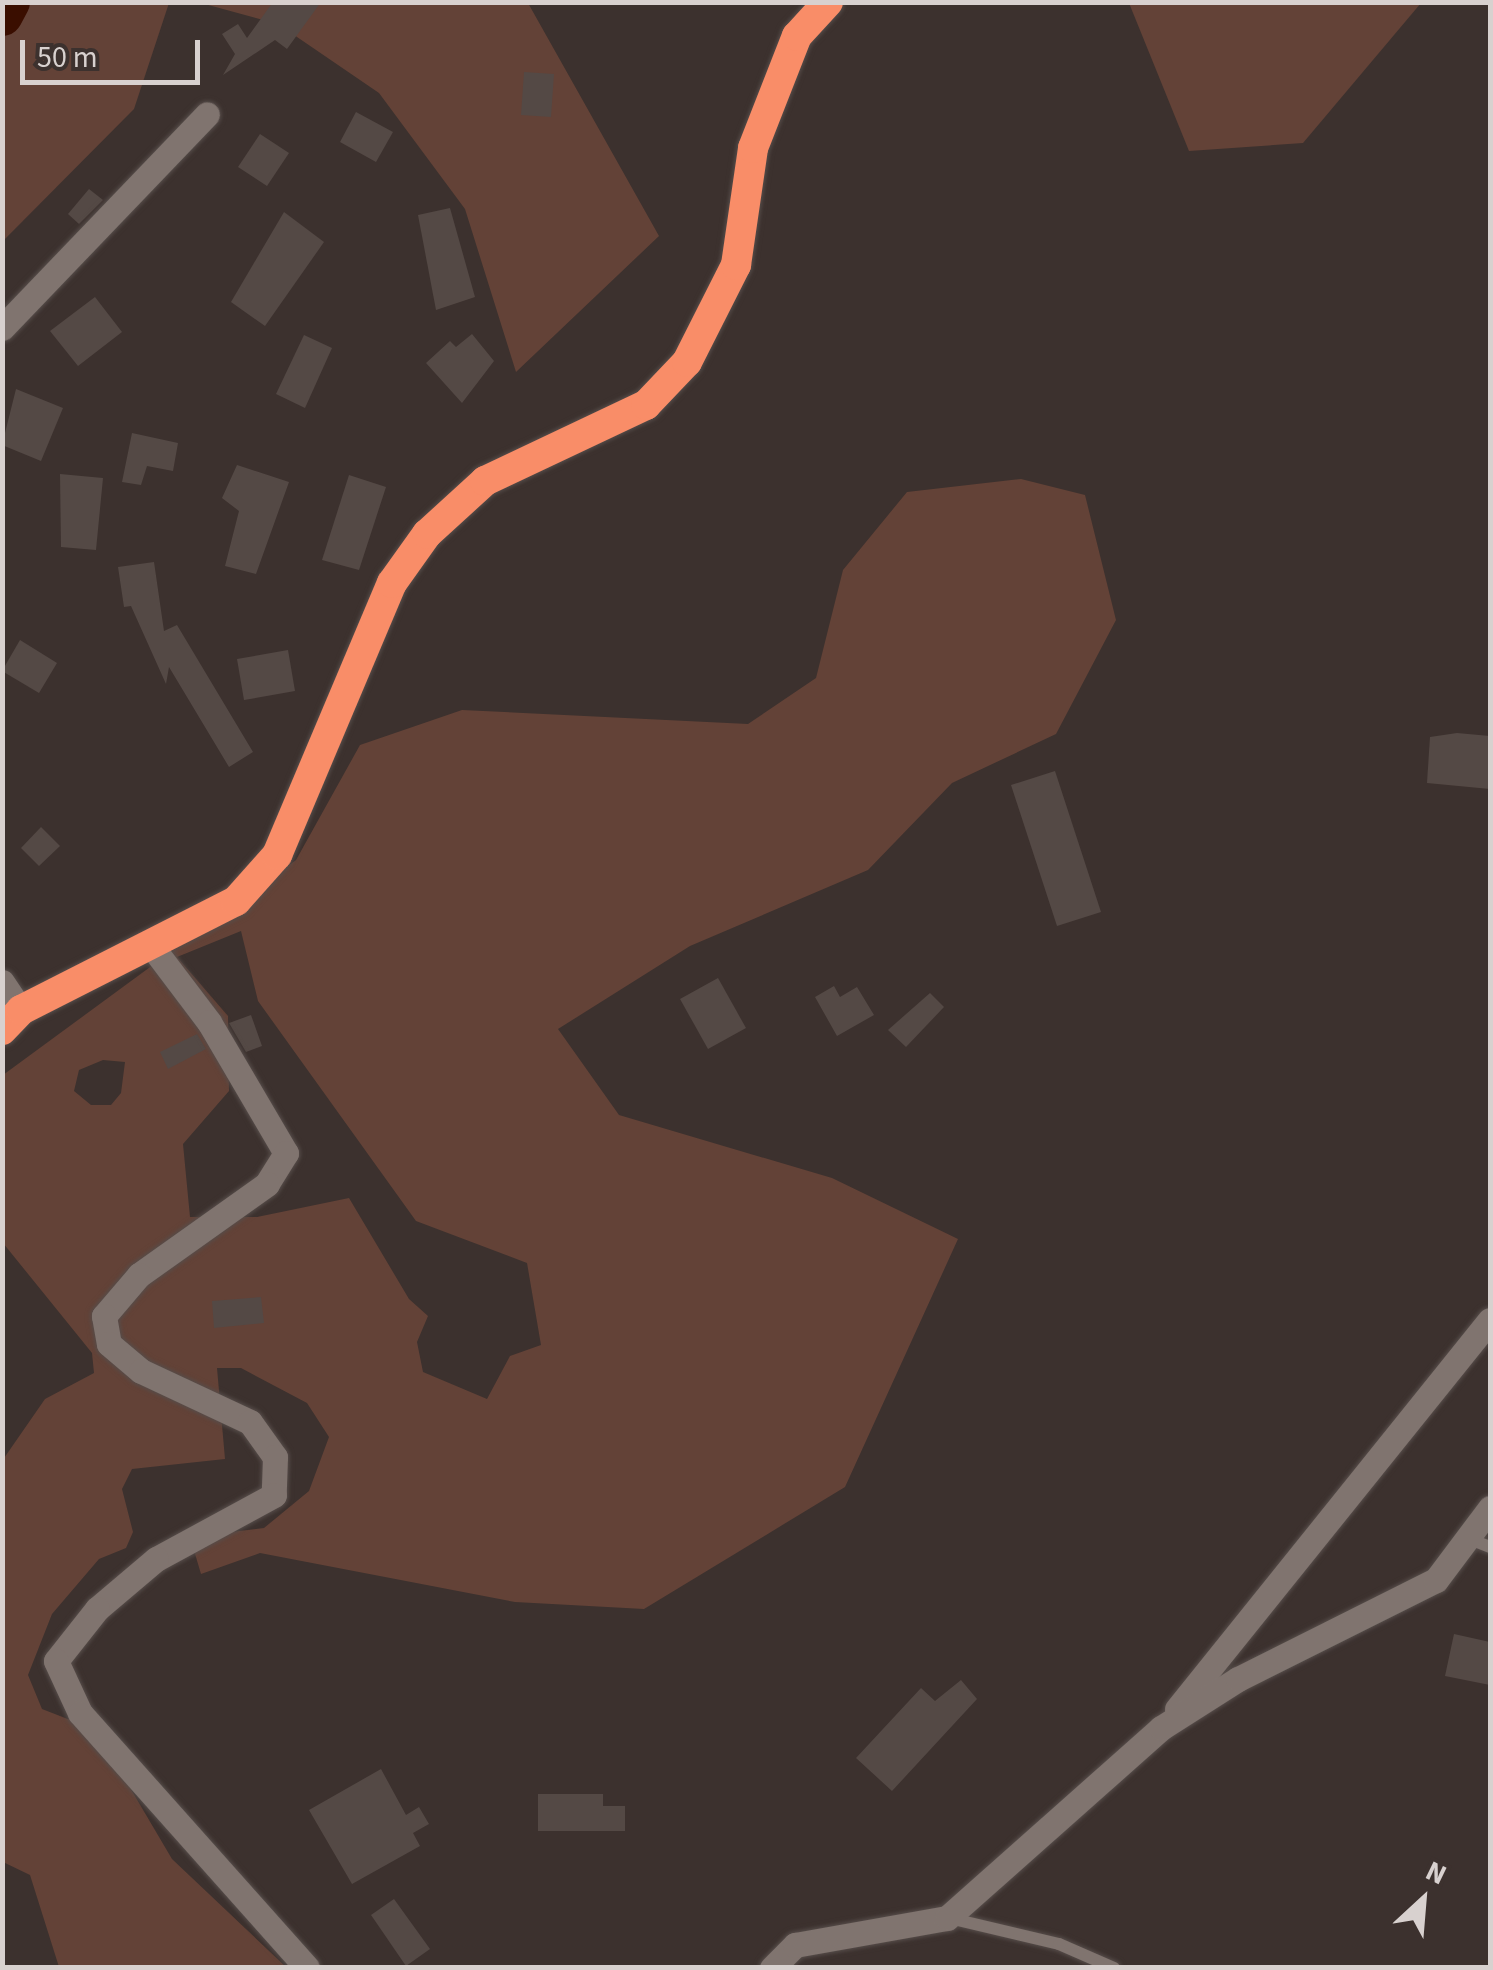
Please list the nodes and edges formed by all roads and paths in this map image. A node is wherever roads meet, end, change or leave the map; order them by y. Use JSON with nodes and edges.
{"nodes":[{"id":1,"x":828,"y":2,"type":"edge"},
{"id":2,"x":207,"y":114,"type":"dead end"},
{"id":3,"x":2,"y":328,"type":"edge"},
{"id":4,"x":152,"y":948,"type":"junction"},
{"id":5,"x":2,"y":982,"type":"edge"},
{"id":6,"x":12,"y":1020,"type":"edge"},
{"id":7,"x":1490,"y":1320,"type":"edge"},
{"id":8,"x":1490,"y":1508,"type":"edge"},
{"id":9,"x":1482,"y":1544,"type":"edge"},
{"id":10,"x":1161,"y":1728,"type":"junction"},
{"id":11,"x":947,"y":1918,"type":"junction"},
{"id":12,"x":307,"y":1968,"type":"edge"},
{"id":13,"x":772,"y":1968,"type":"edge"},
{"id":14,"x":1114,"y":1968,"type":"edge"}],
"edges":[{"from":1,"to":4,"type":"highway"},
{"from":2,"to":3,"type":"street"},
{"from":4,"to":6,"type":"highway"},
{"from":4,"to":12,"type":"street"},
{"from":5,"to":6,"type":"street"},
{"from":7,"to":10,"type":"street"},
{"from":8,"to":9,"type":"street"},
{"from":9,"to":10,"type":"street"},
{"from":10,"to":11,"type":"street"},
{"from":11,"to":13,"type":"street"},
{"from":11,"to":14,"type":"lane"}]}
